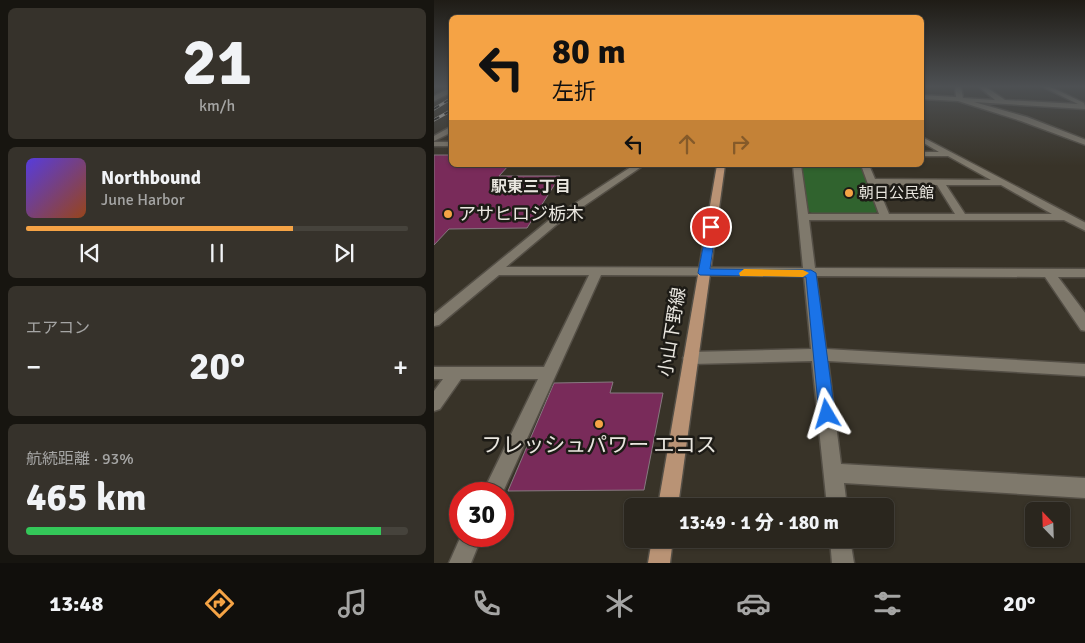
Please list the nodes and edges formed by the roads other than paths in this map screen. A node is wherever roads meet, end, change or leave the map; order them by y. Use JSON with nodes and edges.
{"nodes":[{"id":1,"x":1005,"y":113,"type":"edge"},
{"id":2,"x":449,"y":130,"type":"edge"},
{"id":3,"x":434,"y":139,"type":"edge"},
{"id":4,"x":924,"y":140,"type":"edge"},
{"id":5,"x":1085,"y":143,"type":"edge"},
{"id":6,"x":434,"y":144,"type":"edge"},
{"id":7,"x":449,"y":144,"type":"edge"},
{"id":8,"x":924,"y":154,"type":"edge"},
{"id":9,"x":948,"y":154,"type":"junction"},
{"id":10,"x":637,"y":167,"type":"edge"},
{"id":11,"x":721,"y":167,"type":"edge"},
{"id":12,"x":797,"y":167,"type":"edge"},
{"id":13,"x":866,"y":167,"type":"edge"},
{"id":14,"x":872,"y":182,"type":"junction"},
{"id":15,"x":940,"y":183,"type":"junction"},
{"id":16,"x":1002,"y":183,"type":"junction"},
{"id":17,"x":804,"y":216,"type":"junction"},
{"id":18,"x":885,"y":217,"type":"junction"},
{"id":19,"x":962,"y":217,"type":"junction"},
{"id":20,"x":1065,"y":217,"type":"junction"},
{"id":21,"x":1085,"y":228,"type":"edge"},
{"id":22,"x":496,"y":271,"type":"junction"},
{"id":23,"x":596,"y":272,"type":"junction"},
{"id":24,"x":704,"y":273,"type":"junction"},
{"id":25,"x":811,"y":273,"type":"junction"},
{"id":26,"x":1049,"y":273,"type":"junction"},
{"id":27,"x":1085,"y":273,"type":"edge"},
{"id":28,"x":434,"y":320,"type":"edge"},
{"id":29,"x":1085,"y":326,"type":"edge"},
{"id":30,"x":820,"y":355,"type":"junction"},
{"id":31,"x":691,"y":358,"type":"junction"},
{"id":32,"x":1085,"y":370,"type":"edge"},
{"id":33,"x":434,"y":373,"type":"edge"},
{"id":34,"x":457,"y":373,"type":"junction"},
{"id":35,"x":548,"y":374,"type":"junction"},
{"id":36,"x":434,"y":404,"type":"edge"},
{"id":37,"x":834,"y":473,"type":"junction"},
{"id":38,"x":498,"y":482,"type":"edge"},
{"id":39,"x":1085,"y":488,"type":"edge"},
{"id":40,"x":669,"y":498,"type":"edge"},
{"id":41,"x":836,"y":498,"type":"edge"},
{"id":42,"x":467,"y":547,"type":"edge"},
{"id":43,"x":662,"y":548,"type":"edge"},
{"id":44,"x":841,"y":548,"type":"edge"},
{"id":45,"x":460,"y":563,"type":"edge"},
{"id":46,"x":659,"y":563,"type":"edge"},
{"id":47,"x":843,"y":563,"type":"edge"}],
"edges":[{"from":1,"to":5,"type":"street"},
{"from":2,"to":3,"type":"street"},
{"from":4,"to":9,"type":"street"},
{"from":6,"to":7,"type":"street"},
{"from":8,"to":9,"type":"street"},
{"from":9,"to":16,"type":"street"},
{"from":10,"to":22,"type":"street"},
{"from":11,"to":24,"type":"main road","name":"小山下野線"},
{"from":12,"to":17,"type":"street"},
{"from":13,"to":14,"type":"street"},
{"from":14,"to":15,"type":"street"},
{"from":14,"to":18,"type":"street"},
{"from":15,"to":16,"type":"street"},
{"from":15,"to":19,"type":"street"},
{"from":16,"to":20,"type":"street"},
{"from":17,"to":18,"type":"street"},
{"from":17,"to":25,"type":"street"},
{"from":18,"to":19,"type":"street"},
{"from":19,"to":20,"type":"street"},
{"from":20,"to":21,"type":"street"},
{"from":22,"to":23,"type":"street"},
{"from":22,"to":28,"type":"street"},
{"from":23,"to":24,"type":"street"},
{"from":23,"to":35,"type":"street"},
{"from":24,"to":25,"type":"street"},
{"from":24,"to":31,"type":"main road","name":"小山下野線"},
{"from":25,"to":26,"type":"street"},
{"from":25,"to":30,"type":"street"},
{"from":26,"to":27,"type":"street"},
{"from":26,"to":29,"type":"street"},
{"from":30,"to":31,"type":"street"},
{"from":30,"to":32,"type":"street"},
{"from":30,"to":37,"type":"street"},
{"from":31,"to":40,"type":"main road","name":"小山下野線"},
{"from":33,"to":34,"type":"street"},
{"from":34,"to":35,"type":"street"},
{"from":34,"to":36,"type":"street"},
{"from":35,"to":38,"type":"street"},
{"from":37,"to":39,"type":"street"},
{"from":37,"to":41,"type":"street"},
{"from":42,"to":45,"type":"street"},
{"from":43,"to":46,"type":"main road"},
{"from":44,"to":47,"type":"street"}]}
